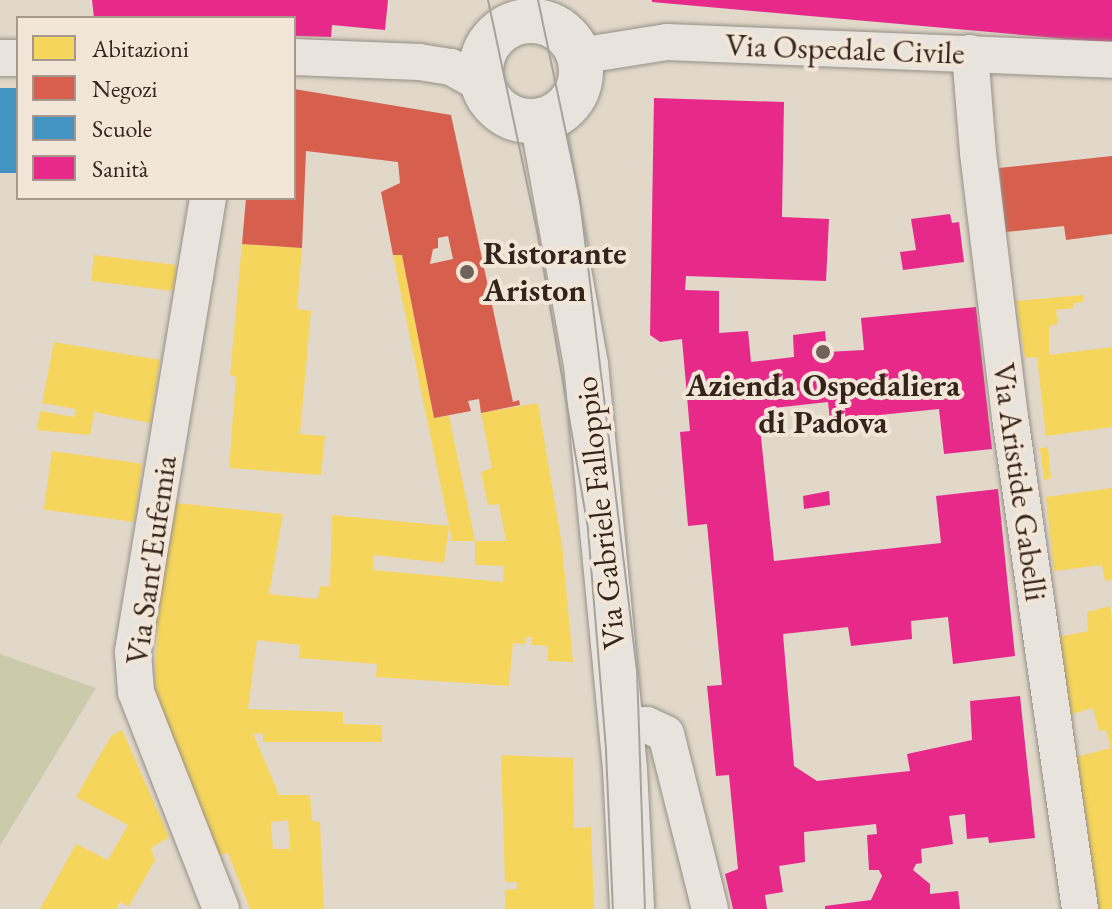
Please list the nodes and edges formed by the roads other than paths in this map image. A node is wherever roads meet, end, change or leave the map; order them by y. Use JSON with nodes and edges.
{"nodes":[{"id":1,"x":512,"y":12,"type":"edge"},
{"id":2,"x":970,"y":53,"type":"junction"},
{"id":3,"x":579,"y":56,"type":"junction"},
{"id":4,"x":296,"y":57,"type":"edge"},
{"id":5,"x":1112,"y":60,"type":"edge"},
{"id":6,"x":482,"y":84,"type":"junction"},
{"id":7,"x":542,"y":120,"type":"junction"},
{"id":8,"x":208,"y":200,"type":"edge"},
{"id":9,"x":621,"y":726,"type":"junction"},
{"id":10,"x":221,"y":909,"type":"edge"},
{"id":11,"x":632,"y":909,"type":"edge"},
{"id":12,"x":710,"y":909,"type":"edge"},
{"id":13,"x":1080,"y":909,"type":"edge"}],
"edges":[{"from":1,"to":3,"type":"street"},
{"from":1,"to":6,"type":"street"},
{"from":2,"to":3,"type":"street","name":"Via Ospedale Civile"},
{"from":2,"to":5,"type":"street","name":"Via Ospedale Civile"},
{"from":2,"to":13,"type":"street","name":"Via Aristide Gabelli"},
{"from":3,"to":7,"type":"street"},
{"from":4,"to":6,"type":"street"},
{"from":6,"to":7,"type":"street"},
{"from":7,"to":9,"type":"street","name":"Via Gabriele Falloppio"},
{"from":8,"to":10,"type":"street","name":"Via Sant'Eufemia"},
{"from":9,"to":11,"type":"street","name":"Via Gabriele Falloppio"},
{"from":9,"to":12,"type":"street"}]}
